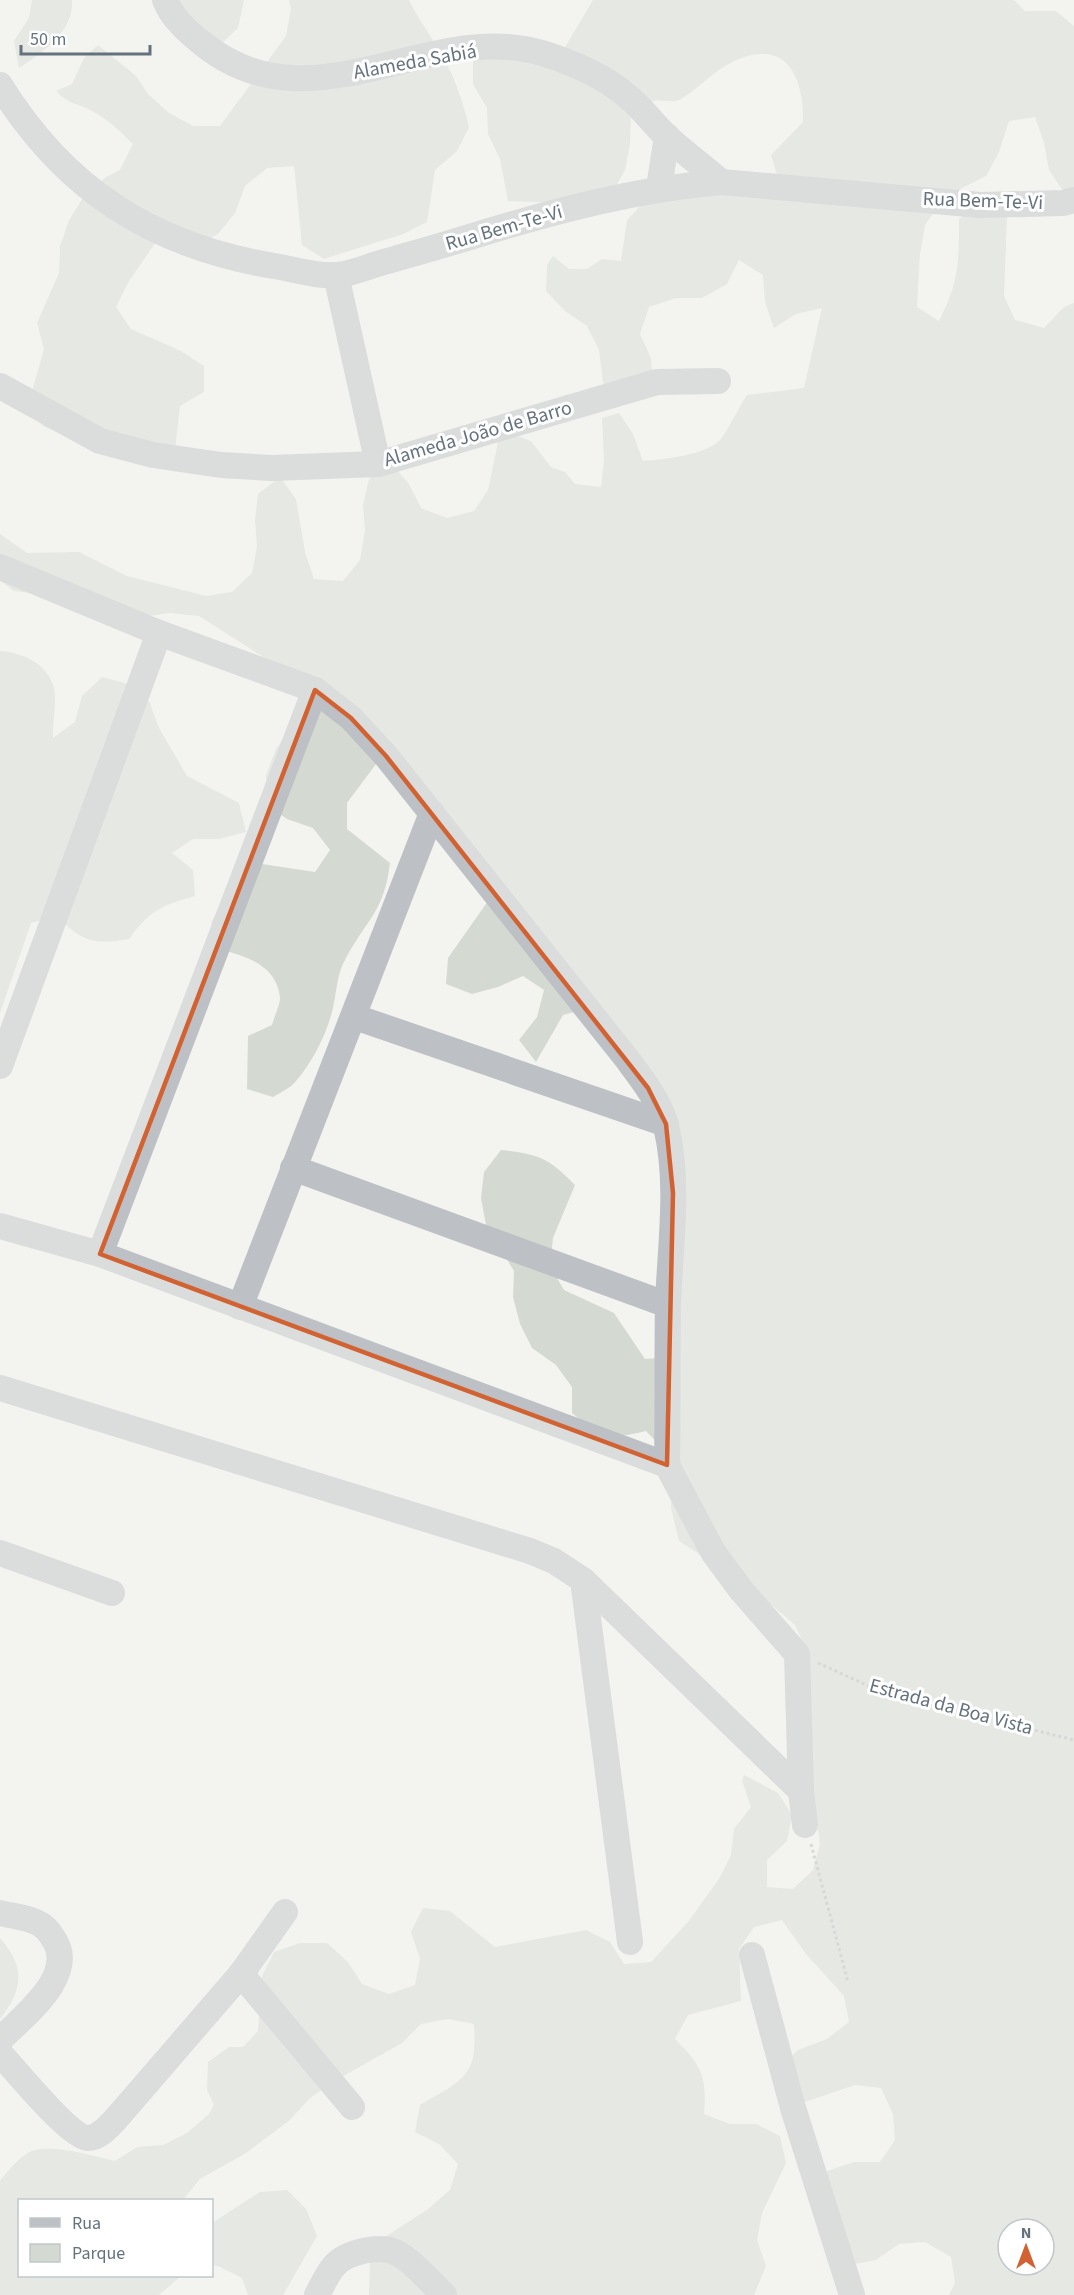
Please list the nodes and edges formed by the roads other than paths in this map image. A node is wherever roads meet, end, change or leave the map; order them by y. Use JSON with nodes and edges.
{"nodes":[{"id":1,"x":165,"y":0,"type":"edge"},
{"id":2,"x":0,"y":85,"type":"edge"},
{"id":3,"x":667,"y":136,"type":"junction"},
{"id":4,"x":721,"y":182,"type":"junction"},
{"id":5,"x":659,"y":188,"type":"junction"},
{"id":6,"x":1074,"y":200,"type":"edge"},
{"id":7,"x":336,"y":275,"type":"junction"},
{"id":8,"x":718,"y":381,"type":"dead end"},
{"id":9,"x":0,"y":386,"type":"edge"},
{"id":10,"x":378,"y":464,"type":"junction"},
{"id":11,"x":0,"y":567,"type":"edge"},
{"id":12,"x":159,"y":633,"type":"junction"},
{"id":13,"x":315,"y":690,"type":"junction"},
{"id":14,"x":432,"y":813,"type":"junction"},
{"id":15,"x":355,"y":1017,"type":"junction"},
{"id":16,"x":0,"y":1066,"type":"edge"},
{"id":17,"x":666,"y":1124,"type":"junction"},
{"id":18,"x":293,"y":1168,"type":"junction"},
{"id":19,"x":0,"y":1226,"type":"edge"},
{"id":20,"x":100,"y":1254,"type":"junction"},
{"id":21,"x":668,"y":1305,"type":"junction"},
{"id":22,"x":240,"y":1307,"type":"junction"},
{"id":23,"x":0,"y":1388,"type":"edge"},
{"id":24,"x":667,"y":1465,"type":"junction"},
{"id":25,"x":0,"y":1553,"type":"edge"},
{"id":26,"x":583,"y":1580,"type":"junction"},
{"id":27,"x":112,"y":1593,"type":"dead end"},
{"id":28,"x":801,"y":1791,"type":"junction"},
{"id":29,"x":805,"y":1825,"type":"road end"},
{"id":30,"x":285,"y":1912,"type":"dead end"},
{"id":31,"x":0,"y":1913,"type":"edge"},
{"id":32,"x":630,"y":1942,"type":"dead end"},
{"id":33,"x":752,"y":1955,"type":"dead end"},
{"id":34,"x":241,"y":1974,"type":"junction"},
{"id":35,"x":0,"y":2040,"type":"edge"},
{"id":36,"x":0,"y":2054,"type":"edge"},
{"id":37,"x":352,"y":2107,"type":"dead end"},
{"id":38,"x":317,"y":2295,"type":"edge"},
{"id":39,"x":444,"y":2295,"type":"edge"},
{"id":40,"x":852,"y":2295,"type":"edge"}],
"edges":[{"from":1,"to":3,"type":"street","name":"Alameda Sabiá"},
{"from":2,"to":7,"type":"street","name":"Rua Bem-Te-Vi"},
{"from":3,"to":4,"type":"street","name":"Alameda Sabiá"},
{"from":3,"to":5,"type":"street"},
{"from":4,"to":5,"type":"street","name":"Rua Bem-Te-Vi"},
{"from":4,"to":6,"type":"street","name":"Rua Bem-Te-Vi"},
{"from":5,"to":7,"type":"street","name":"Rua Bem-Te-Vi"},
{"from":7,"to":10,"type":"street"},
{"from":8,"to":10,"type":"street","name":"Alameda João de Barro"},
{"from":9,"to":10,"type":"street","name":"Alameda João de Barro"},
{"from":11,"to":12,"type":"street"},
{"from":12,"to":13,"type":"street"},
{"from":12,"to":16,"type":"street"},
{"from":13,"to":14,"type":"street"},
{"from":13,"to":20,"type":"street"},
{"from":14,"to":15,"type":"street"},
{"from":14,"to":17,"type":"street"},
{"from":15,"to":17,"type":"street"},
{"from":15,"to":18,"type":"street"},
{"from":17,"to":21,"type":"street"},
{"from":18,"to":21,"type":"street"},
{"from":18,"to":22,"type":"street"},
{"from":19,"to":20,"type":"street"},
{"from":20,"to":22,"type":"street"},
{"from":21,"to":24,"type":"street"},
{"from":22,"to":24,"type":"street"},
{"from":23,"to":26,"type":"street"},
{"from":24,"to":28,"type":"street"},
{"from":25,"to":27,"type":"street"},
{"from":26,"to":28,"type":"street"},
{"from":26,"to":32,"type":"street"},
{"from":28,"to":29,"type":"street"},
{"from":30,"to":34,"type":"street"},
{"from":31,"to":35,"type":"street"},
{"from":33,"to":40,"type":"street"},
{"from":34,"to":36,"type":"street"},
{"from":34,"to":37,"type":"street"},
{"from":38,"to":39,"type":"street"}]}
